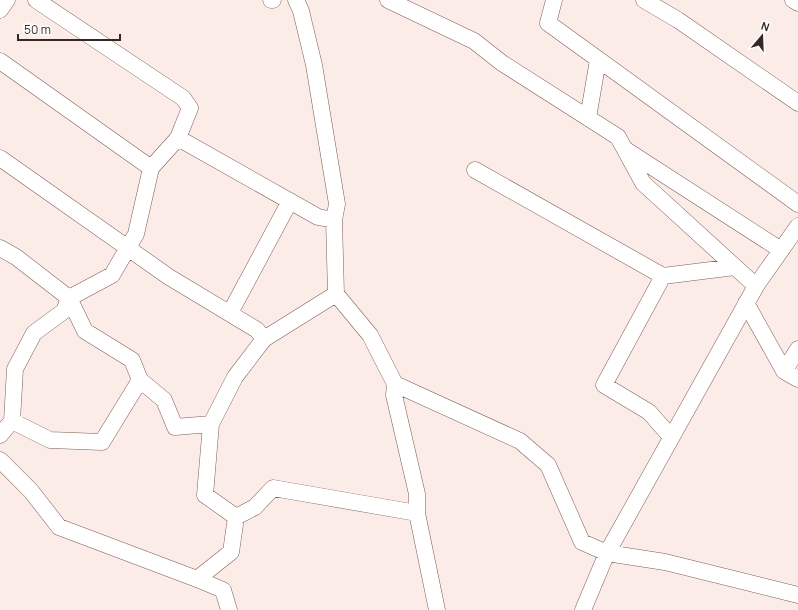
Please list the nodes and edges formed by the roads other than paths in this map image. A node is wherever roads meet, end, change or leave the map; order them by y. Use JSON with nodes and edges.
{"nodes":[{"id":1,"x":7,"y":0,"type":"edge"},
{"id":2,"x":36,"y":0,"type":"edge"},
{"id":3,"x":296,"y":0,"type":"edge"},
{"id":4,"x":388,"y":0,"type":"edge"},
{"id":5,"x":554,"y":0,"type":"edge"},
{"id":6,"x":644,"y":0,"type":"edge"},
{"id":7,"x":793,"y":0,"type":"edge"},
{"id":8,"x":798,"y":3,"type":"edge"},
{"id":9,"x":0,"y":10,"type":"edge"},
{"id":10,"x":598,"y":60,"type":"junction"},
{"id":11,"x":0,"y":61,"type":"edge"},
{"id":12,"x":798,"y":103,"type":"edge"},
{"id":13,"x":588,"y":118,"type":"junction"},
{"id":14,"x":178,"y":138,"type":"junction"},
{"id":15,"x":624,"y":149,"type":"junction"},
{"id":16,"x":0,"y":158,"type":"edge"},
{"id":17,"x":151,"y":168,"type":"junction"},
{"id":18,"x":475,"y":170,"type":"dead end"},
{"id":19,"x":290,"y":201,"type":"junction"},
{"id":20,"x":798,"y":204,"type":"edge"},
{"id":21,"x":334,"y":220,"type":"junction"},
{"id":22,"x":798,"y":226,"type":"edge"},
{"id":23,"x":128,"y":246,"type":"junction"},
{"id":24,"x":0,"y":248,"type":"edge"},
{"id":25,"x":781,"y":250,"type":"junction"},
{"id":26,"x":734,"y":267,"type":"junction"},
{"id":27,"x":663,"y":276,"type":"junction"},
{"id":28,"x":756,"y":286,"type":"junction"},
{"id":29,"x":336,"y":294,"type":"junction"},
{"id":30,"x":69,"y":298,"type":"junction"},
{"id":31,"x":746,"y":303,"type":"junction"},
{"id":32,"x":230,"y":313,"type":"junction"},
{"id":33,"x":264,"y":339,"type":"junction"},
{"id":34,"x":798,"y":348,"type":"edge"},
{"id":35,"x":784,"y":371,"type":"junction"},
{"id":36,"x":798,"y":379,"type":"edge"},
{"id":37,"x":140,"y":380,"type":"junction"},
{"id":38,"x":395,"y":384,"type":"junction"},
{"id":39,"x":12,"y":421,"type":"junction"},
{"id":40,"x":211,"y":424,"type":"junction"},
{"id":41,"x":0,"y":435,"type":"edge"},
{"id":42,"x":671,"y":437,"type":"junction"},
{"id":43,"x":0,"y":460,"type":"edge"},
{"id":44,"x":417,"y":513,"type":"junction"},
{"id":45,"x":236,"y":517,"type":"junction"},
{"id":46,"x":607,"y":553,"type":"junction"},
{"id":47,"x":198,"y":579,"type":"junction"},
{"id":48,"x":798,"y":595,"type":"edge"},
{"id":49,"x":229,"y":610,"type":"edge"},
{"id":50,"x":437,"y":610,"type":"edge"},
{"id":51,"x":584,"y":610,"type":"edge"}],
"edges":[{"from":1,"to":9,"type":"street"},
{"from":2,"to":14,"type":"street"},
{"from":3,"to":21,"type":"street"},
{"from":4,"to":13,"type":"street"},
{"from":5,"to":10,"type":"street"},
{"from":6,"to":12,"type":"street"},
{"from":7,"to":8,"type":"street"},
{"from":10,"to":13,"type":"street"},
{"from":10,"to":20,"type":"street"},
{"from":11,"to":17,"type":"street"},
{"from":13,"to":15,"type":"street"},
{"from":14,"to":17,"type":"street"},
{"from":14,"to":19,"type":"street"},
{"from":15,"to":25,"type":"street"},
{"from":15,"to":26,"type":"street"},
{"from":16,"to":23,"type":"street"},
{"from":17,"to":23,"type":"street"},
{"from":18,"to":27,"type":"street"},
{"from":19,"to":21,"type":"street"},
{"from":19,"to":32,"type":"street"},
{"from":21,"to":29,"type":"street"},
{"from":22,"to":25,"type":"street"},
{"from":23,"to":30,"type":"street"},
{"from":23,"to":32,"type":"street"},
{"from":24,"to":30,"type":"street"},
{"from":25,"to":28,"type":"street"},
{"from":26,"to":27,"type":"street"},
{"from":26,"to":28,"type":"street"},
{"from":27,"to":42,"type":"street"},
{"from":28,"to":31,"type":"street"},
{"from":29,"to":33,"type":"street"},
{"from":29,"to":38,"type":"street"},
{"from":30,"to":37,"type":"street"},
{"from":30,"to":39,"type":"street"},
{"from":31,"to":35,"type":"street"},
{"from":31,"to":42,"type":"street"},
{"from":32,"to":33,"type":"street"},
{"from":33,"to":40,"type":"street"},
{"from":34,"to":35,"type":"street"},
{"from":35,"to":36,"type":"street"},
{"from":37,"to":39,"type":"street"},
{"from":37,"to":40,"type":"street"},
{"from":38,"to":44,"type":"street"},
{"from":38,"to":46,"type":"street"},
{"from":39,"to":41,"type":"street"},
{"from":40,"to":45,"type":"street"},
{"from":42,"to":46,"type":"street"},
{"from":43,"to":47,"type":"street"},
{"from":44,"to":45,"type":"street"},
{"from":44,"to":50,"type":"street"},
{"from":45,"to":47,"type":"street"},
{"from":46,"to":48,"type":"street"},
{"from":46,"to":51,"type":"street"},
{"from":47,"to":49,"type":"street"}]}
